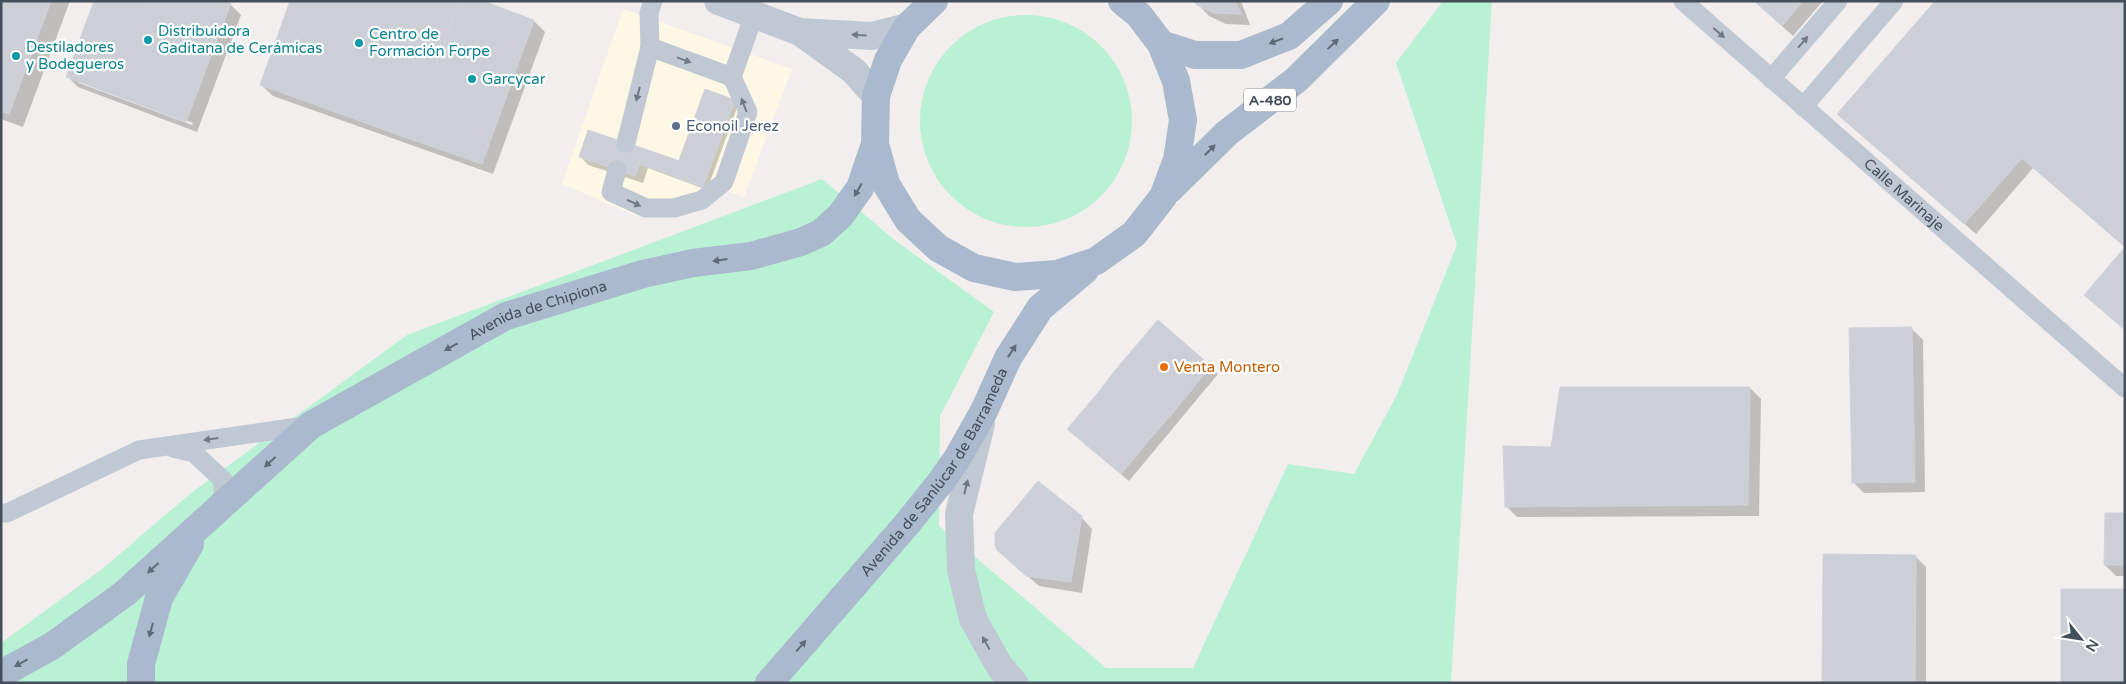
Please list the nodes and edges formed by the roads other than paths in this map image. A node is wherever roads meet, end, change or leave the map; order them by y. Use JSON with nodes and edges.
{"nodes":[{"id":1,"x":653,"y":1,"type":"edge"},
{"id":2,"x":718,"y":1,"type":"edge"},
{"id":3,"x":934,"y":1,"type":"edge"},
{"id":4,"x":1122,"y":1,"type":"edge"},
{"id":5,"x":1329,"y":1,"type":"edge"},
{"id":6,"x":1376,"y":1,"type":"edge"},
{"id":7,"x":1683,"y":1,"type":"edge"},
{"id":8,"x":1838,"y":1,"type":"edge"},
{"id":9,"x":1894,"y":1,"type":"edge"},
{"id":10,"x":754,"y":15,"type":"junction"},
{"id":11,"x":907,"y":27,"type":"junction"},
{"id":12,"x":800,"y":32,"type":"junction"},
{"id":13,"x":1161,"y":44,"type":"junction"},
{"id":14,"x":650,"y":47,"type":"junction"},
{"id":15,"x":732,"y":77,"type":"junction"},
{"id":16,"x":1771,"y":79,"type":"junction"},
{"id":17,"x":876,"y":96,"type":"junction"},
{"id":18,"x":1803,"y":107,"type":"junction"},
{"id":19,"x":626,"y":143,"type":"dead end"},
{"id":20,"x":875,"y":144,"type":"junction"},
{"id":21,"x":617,"y":170,"type":"dead end"},
{"id":22,"x":1163,"y":197,"type":"junction"},
{"id":23,"x":1096,"y":261,"type":"junction"},
{"id":24,"x":2125,"y":388,"type":"edge"},
{"id":25,"x":984,"y":411,"type":"junction"},
{"id":26,"x":311,"y":425,"type":"junction"},
{"id":27,"x":164,"y":446,"type":"junction"},
{"id":28,"x":223,"y":504,"type":"junction"},
{"id":29,"x":1,"y":513,"type":"edge"},
{"id":30,"x":202,"y":524,"type":"junction"},
{"id":31,"x":1,"y":674,"type":"edge"},
{"id":32,"x":141,"y":683,"type":"edge"},
{"id":33,"x":769,"y":683,"type":"edge"},
{"id":34,"x":1014,"y":683,"type":"edge"}],
"edges":[{"from":1,"to":14,"type":"lane"},
{"from":2,"to":10,"type":"street"},
{"from":3,"to":11,"type":"main road"},
{"from":4,"to":13,"type":"main road"},
{"from":5,"to":13,"type":"main road","one_way":true},
{"from":22,"to":6,"type":"main road","number":"A-480","one_way":true},
{"from":7,"to":16,"type":"lane","name":"Calle Marinaje","one_way":true},
{"from":16,"to":8,"type":"lane","one_way":true},
{"from":9,"to":18,"type":"lane"},
{"from":10,"to":12,"type":"street"},
{"from":10,"to":15,"type":"lane"},
{"from":11,"to":12,"type":"street","one_way":true},
{"from":11,"to":17,"type":"main road"},
{"from":12,"to":17,"type":"street"},
{"from":13,"to":22,"type":"main road"},
{"from":14,"to":15,"type":"lane","one_way":true},
{"from":14,"to":19,"type":"lane","one_way":true},
{"from":21,"to":15,"type":"lane","one_way":true},
{"from":16,"to":18,"type":"lane","name":"Calle Marinaje"},
{"from":17,"to":20,"type":"main road"},
{"from":18,"to":24,"type":"lane","name":"Calle Marinaje"},
{"from":20,"to":23,"type":"main road"},
{"from":20,"to":26,"type":"main road","name":"Avenida de Chipiona","one_way":true},
{"from":22,"to":23,"type":"main road"},
{"from":25,"to":23,"type":"main road","name":"Avenida de Sanlúcar de Barrameda","one_way":true},
{"from":33,"to":25,"type":"main road","name":"Avenida de Sanlúcar de Barrameda","one_way":true},
{"from":34,"to":25,"type":"street","one_way":true},
{"from":26,"to":27,"type":"lane","one_way":true},
{"from":26,"to":28,"type":"main road","name":"Avenida de Chipiona","one_way":true},
{"from":27,"to":28,"type":"lane"},
{"from":27,"to":29,"type":"lane"},
{"from":28,"to":30,"type":"main road","name":"Avenida de Chipiona"},
{"from":30,"to":31,"type":"main road","one_way":true},
{"from":30,"to":32,"type":"main road","one_way":true}]}
